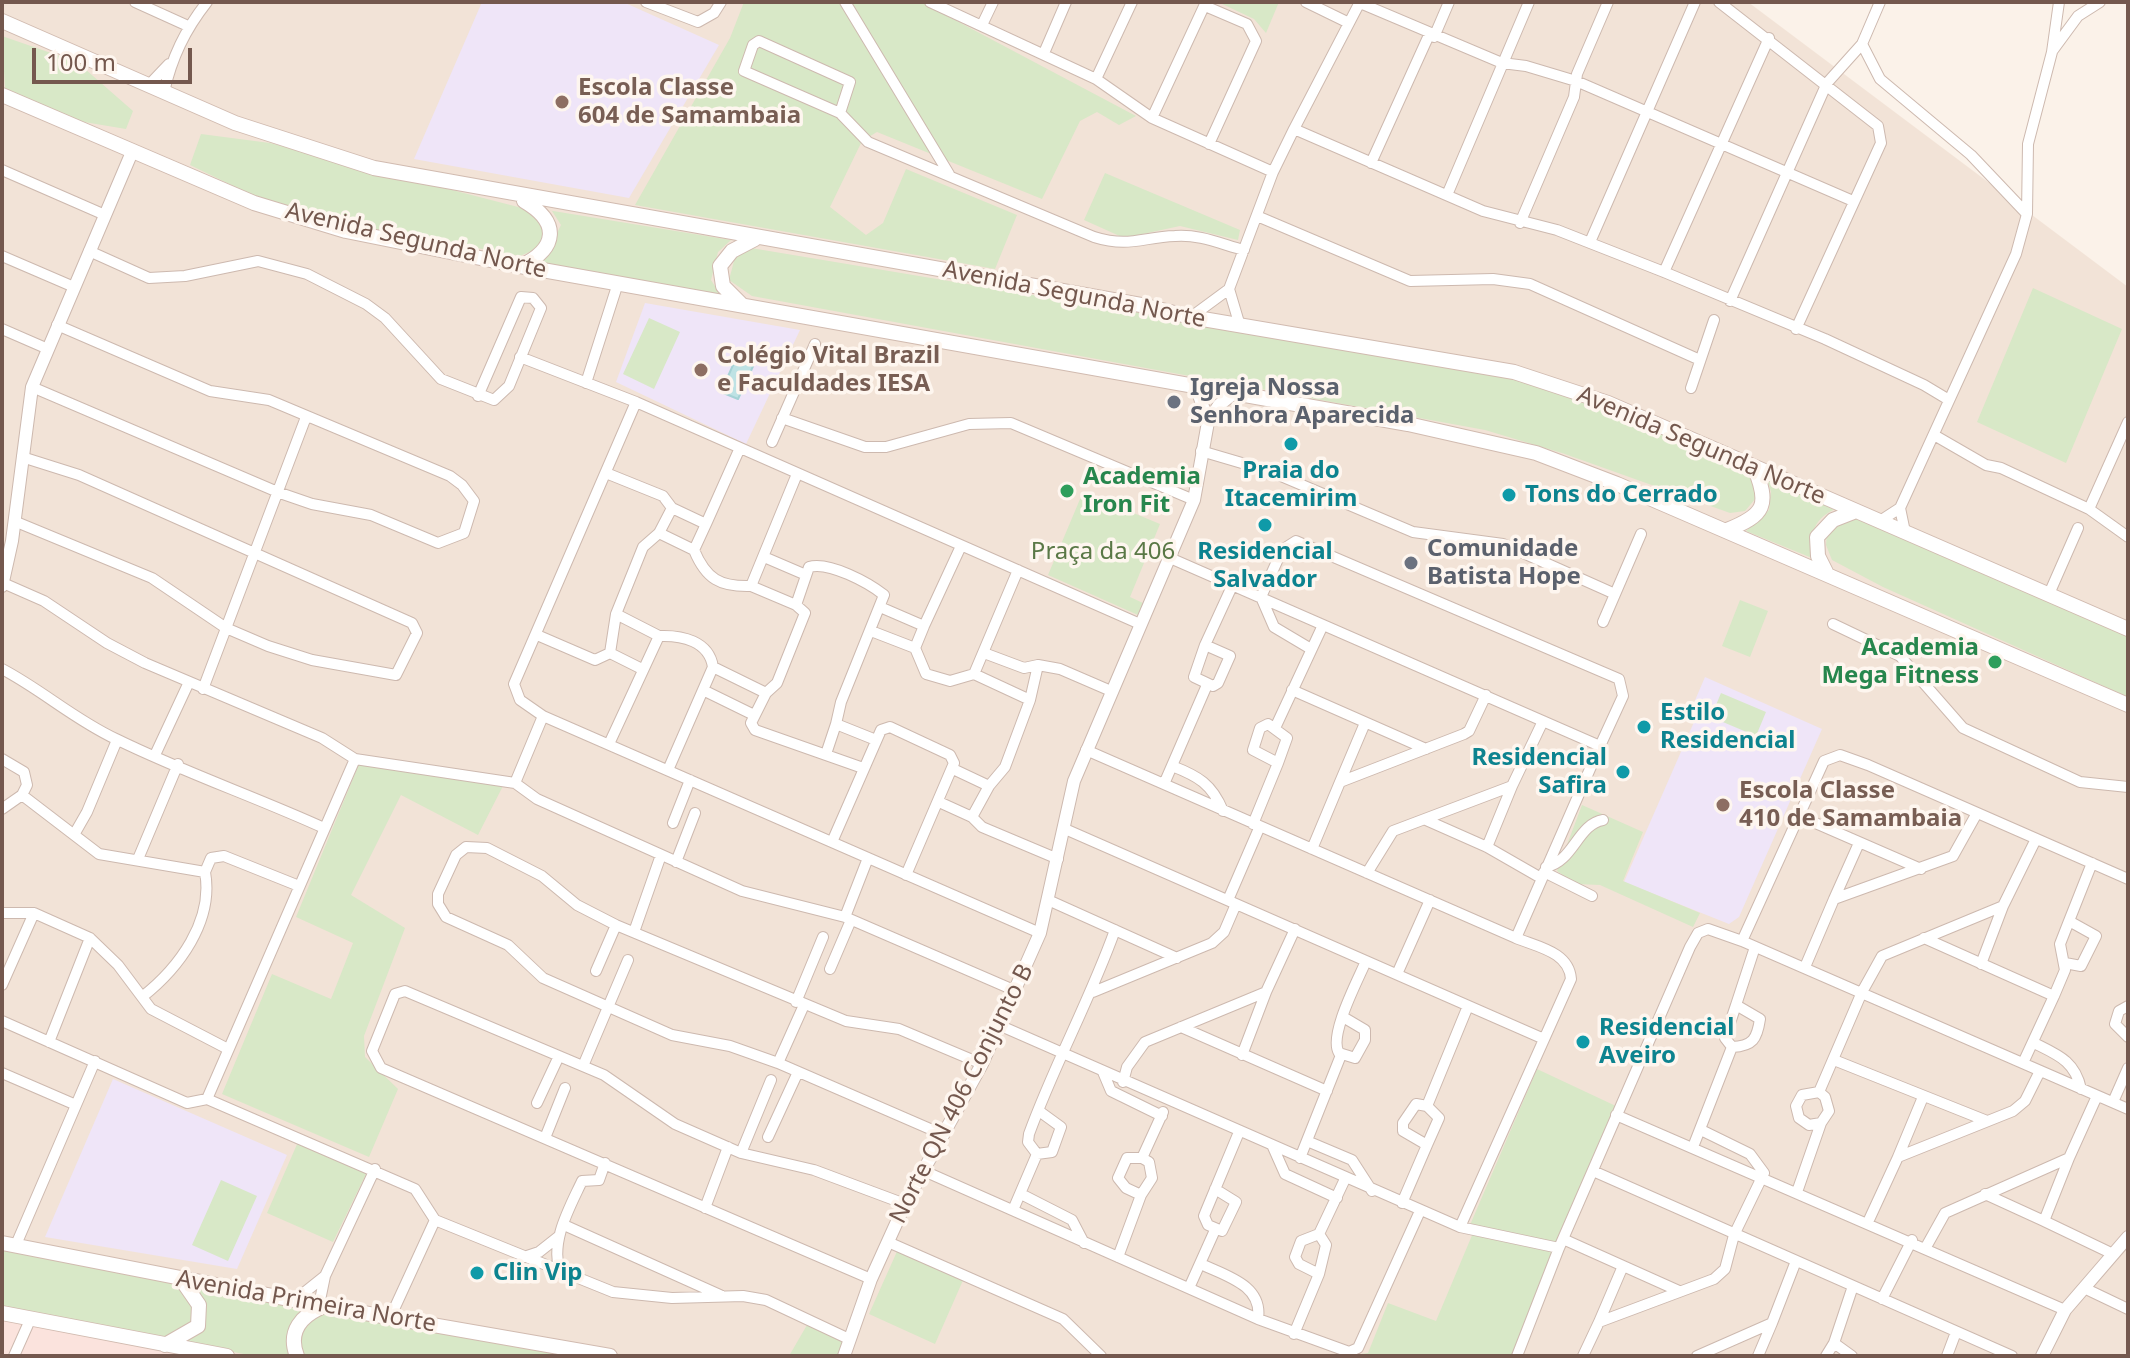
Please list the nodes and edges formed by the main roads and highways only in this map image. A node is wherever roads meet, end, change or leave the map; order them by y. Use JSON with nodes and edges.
{"nodes":[{"id":1,"x":2,"y":21,"type":"edge"},
{"id":2,"x":17,"y":28,"type":"junction"},
{"id":3,"x":2,"y":32,"type":"edge"},
{"id":4,"x":2,"y":95,"type":"edge"},
{"id":5,"x":517,"y":197,"type":"junction"},
{"id":6,"x":755,"y":239,"type":"junction"},
{"id":7,"x":520,"y":266,"type":"junction"},
{"id":8,"x":743,"y":306,"type":"junction"},
{"id":9,"x":1754,"y":467,"type":"junction"},
{"id":10,"x":1856,"y":511,"type":"junction"},
{"id":11,"x":1727,"y":530,"type":"junction"},
{"id":12,"x":1826,"y":572,"type":"junction"},
{"id":13,"x":2128,"y":629,"type":"edge"},
{"id":14,"x":2128,"y":705,"type":"edge"},
{"id":15,"x":9,"y":1245,"type":"edge"},
{"id":16,"x":181,"y":1279,"type":"junction"},
{"id":17,"x":322,"y":1306,"type":"junction"},
{"id":18,"x":2,"y":1313,"type":"edge"},
{"id":19,"x":165,"y":1345,"type":"junction"},
{"id":20,"x":195,"y":1353,"type":"edge"},
{"id":21,"x":227,"y":1356,"type":"edge"},
{"id":22,"x":297,"y":1356,"type":"edge"},
{"id":23,"x":610,"y":1356,"type":"edge"}],
"edges":[{"from":1,"to":2,"type":"main road","name":"Avenida Segunda Norte"},
{"from":2,"to":3,"type":"main road"},
{"from":2,"to":5,"type":"main road","name":"Avenida Segunda Norte"},
{"from":4,"to":7,"type":"main road","name":"Avenida Segunda Norte"},
{"from":5,"to":6,"type":"main road","name":"Avenida Segunda Norte"},
{"from":5,"to":7,"type":"main road"},
{"from":6,"to":8,"type":"main road"},
{"from":6,"to":9,"type":"main road","name":"Avenida Segunda Norte"},
{"from":7,"to":8,"type":"main road","name":"Avenida Segunda Norte"},
{"from":8,"to":11,"type":"main road","name":"Avenida Segunda Norte"},
{"from":9,"to":10,"type":"main road","name":"Avenida Segunda Norte"},
{"from":9,"to":11,"type":"main road"},
{"from":10,"to":12,"type":"main road"},
{"from":10,"to":13,"type":"main road","name":"Avenida Segunda Norte"},
{"from":11,"to":12,"type":"main road","name":"Avenida Segunda Norte"},
{"from":12,"to":14,"type":"main road","name":"Avenida Segunda Norte"},
{"from":15,"to":16,"type":"main road","name":"Avenida Primeira Norte"},
{"from":16,"to":17,"type":"main road","name":"Avenida Primeira Norte"},
{"from":16,"to":19,"type":"main road"},
{"from":17,"to":22,"type":"main road"},
{"from":17,"to":23,"type":"main road","name":"Avenida Primeira Norte"},
{"from":18,"to":19,"type":"main road"},
{"from":19,"to":20,"type":"main road"},
{"from":20,"to":21,"type":"main road"}]}
